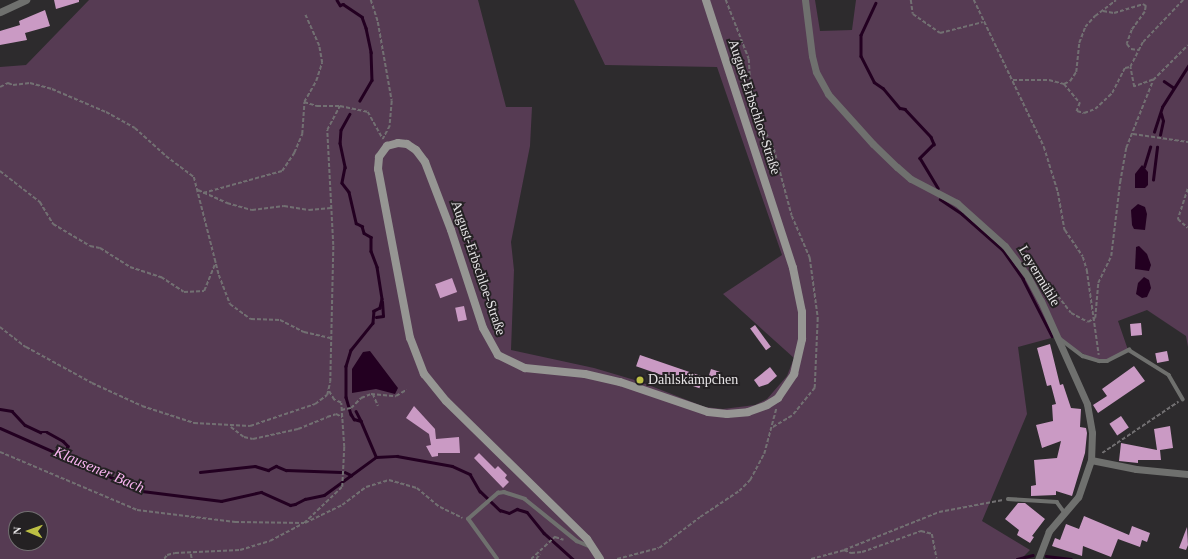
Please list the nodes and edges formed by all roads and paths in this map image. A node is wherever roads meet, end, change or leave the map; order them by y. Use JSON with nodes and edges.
{"nodes":[{"id":1,"x":26,"y":0,"type":"edge"},
{"id":2,"x":371,"y":0,"type":"edge"},
{"id":3,"x":706,"y":0,"type":"edge"},
{"id":4,"x":805,"y":0,"type":"edge"},
{"id":5,"x":911,"y":0,"type":"edge"},
{"id":6,"x":974,"y":0,"type":"edge"},
{"id":7,"x":1116,"y":0,"type":"edge"},
{"id":8,"x":1183,"y":0,"type":"edge"},
{"id":9,"x":19,"y":2,"type":"edge"},
{"id":10,"x":1102,"y":10,"type":"junction"},
{"id":11,"x":0,"y":12,"type":"edge"},
{"id":12,"x":305,"y":15,"type":"dead end"},
{"id":13,"x":983,"y":22,"type":"junction"},
{"id":14,"x":1188,"y":45,"type":"edge"},
{"id":15,"x":1138,"y":50,"type":"junction"},
{"id":16,"x":1130,"y":67,"type":"junction"},
{"id":17,"x":1013,"y":80,"type":"junction"},
{"id":18,"x":1153,"y":80,"type":"junction"},
{"id":19,"x":1064,"y":84,"type":"junction"},
{"id":20,"x":0,"y":87,"type":"edge"},
{"id":21,"x":304,"y":102,"type":"junction"},
{"id":22,"x":340,"y":106,"type":"junction"},
{"id":23,"x":1133,"y":134,"type":"junction"},
{"id":24,"x":1188,"y":142,"type":"edge"},
{"id":25,"x":385,"y":143,"type":"junction"},
{"id":26,"x":0,"y":170,"type":"edge"},
{"id":27,"x":1188,"y":189,"type":"edge"},
{"id":28,"x":198,"y":190,"type":"junction"},
{"id":29,"x":203,"y":193,"type":"junction"},
{"id":30,"x":330,"y":208,"type":"junction"},
{"id":31,"x":1188,"y":228,"type":"edge"},
{"id":32,"x":216,"y":262,"type":"junction"},
{"id":33,"x":1030,"y":281,"type":"junction"},
{"id":34,"x":1093,"y":321,"type":"junction"},
{"id":35,"x":0,"y":327,"type":"edge"},
{"id":36,"x":1058,"y":337,"type":"junction"},
{"id":37,"x":330,"y":338,"type":"junction"},
{"id":38,"x":1100,"y":359,"type":"dead end"},
{"id":39,"x":328,"y":390,"type":"junction"},
{"id":40,"x":406,"y":390,"type":"dead end"},
{"id":41,"x":373,"y":394,"type":"junction"},
{"id":42,"x":1183,"y":399,"type":"joint"},
{"id":43,"x":771,"y":403,"type":"junction"},
{"id":44,"x":378,"y":406,"type":"dead end"},
{"id":45,"x":341,"y":410,"type":"junction"},
{"id":46,"x":342,"y":419,"type":"junction"},
{"id":47,"x":231,"y":427,"type":"junction"},
{"id":48,"x":0,"y":452,"type":"edge"},
{"id":49,"x":1091,"y":460,"type":"junction"},
{"id":50,"x":1188,"y":474,"type":"edge"},
{"id":51,"x":1008,"y":500,"type":"joint"},
{"id":52,"x":1065,"y":513,"type":"junction"},
{"id":53,"x":468,"y":519,"type":"junction"},
{"id":54,"x":304,"y":523,"type":"junction"},
{"id":55,"x":555,"y":537,"type":"dead end"},
{"id":56,"x":594,"y":548,"type":"junction"},
{"id":57,"x":844,"y":550,"type":"junction"},
{"id":58,"x":540,"y":552,"type":"junction"},
{"id":59,"x":191,"y":554,"type":"junction"},
{"id":60,"x":164,"y":559,"type":"edge"},
{"id":61,"x":192,"y":559,"type":"edge"},
{"id":62,"x":497,"y":559,"type":"edge"},
{"id":63,"x":531,"y":559,"type":"edge"},
{"id":64,"x":536,"y":559,"type":"edge"},
{"id":65,"x":600,"y":559,"type":"edge"},
{"id":66,"x":617,"y":559,"type":"edge"},
{"id":67,"x":811,"y":559,"type":"edge"},
{"id":68,"x":937,"y":559,"type":"edge"},
{"id":69,"x":1038,"y":559,"type":"edge"}],
"edges":[{"from":1,"to":9,"type":"street"},
{"from":2,"to":25,"type":"path"},
{"from":3,"to":43,"type":"main road","name":"August-Erbschloe-Straße"},
{"from":4,"to":33,"type":"street","name":"Leyermühle"},
{"from":5,"to":13,"type":"path"},
{"from":6,"to":13,"type":"path"},
{"from":7,"to":10,"type":"path"},
{"from":8,"to":15,"type":"path"},
{"from":9,"to":11,"type":"street"},
{"from":10,"to":15,"type":"path"},
{"from":10,"to":19,"type":"path"},
{"from":12,"to":21,"type":"path"},
{"from":13,"to":17,"type":"path"},
{"from":14,"to":18,"type":"path"},
{"from":15,"to":16,"type":"path"},
{"from":16,"to":18,"type":"path"},
{"from":16,"to":19,"type":"path"},
{"from":17,"to":19,"type":"path"},
{"from":17,"to":34,"type":"path"},
{"from":18,"to":23,"type":"path"},
{"from":20,"to":28,"type":"path"},
{"from":21,"to":22,"type":"path"},
{"from":21,"to":29,"type":"path"},
{"from":22,"to":25,"type":"path"},
{"from":22,"to":30,"type":"path"},
{"from":23,"to":24,"type":"path"},
{"from":23,"to":34,"type":"path"},
{"from":25,"to":43,"type":"main road","name":"August-Erbschloe-Straße"},
{"from":25,"to":56,"type":"main road"},
{"from":26,"to":32,"type":"path"},
{"from":27,"to":31,"type":"path"},
{"from":28,"to":29,"type":"path"},
{"from":28,"to":32,"type":"path"},
{"from":29,"to":30,"type":"path"},
{"from":30,"to":37,"type":"path"},
{"from":32,"to":37,"type":"path"},
{"from":33,"to":34,"type":"path"},
{"from":33,"to":36,"type":"street","name":"Leyermühle"},
{"from":34,"to":38,"type":"path"},
{"from":35,"to":47,"type":"path"},
{"from":36,"to":42,"type":"lane"},
{"from":36,"to":49,"type":"street","name":"Leyermühle"},
{"from":37,"to":39,"type":"path"},
{"from":39,"to":45,"type":"path"},
{"from":39,"to":47,"type":"path"},
{"from":40,"to":41,"type":"path"},
{"from":41,"to":44,"type":"path"},
{"from":41,"to":45,"type":"path"},
{"from":42,"to":49,"type":"path"},
{"from":43,"to":66,"type":"path"},
{"from":45,"to":46,"type":"path"},
{"from":46,"to":47,"type":"path"},
{"from":46,"to":54,"type":"path"},
{"from":48,"to":54,"type":"path"},
{"from":49,"to":50,"type":"street"},
{"from":49,"to":52,"type":"street","name":"Leyermühle"},
{"from":51,"to":52,"type":"lane"},
{"from":51,"to":57,"type":"path"},
{"from":52,"to":69,"type":"street","name":"Leyermühle"},
{"from":53,"to":54,"type":"path"},
{"from":53,"to":56,"type":"lane"},
{"from":53,"to":62,"type":"lane"},
{"from":54,"to":59,"type":"path"},
{"from":55,"to":58,"type":"path"},
{"from":56,"to":65,"type":"main road"},
{"from":57,"to":67,"type":"path"},
{"from":57,"to":68,"type":"path"},
{"from":58,"to":63,"type":"path"},
{"from":58,"to":64,"type":"path"},
{"from":59,"to":60,"type":"path"},
{"from":59,"to":61,"type":"path"}]}
